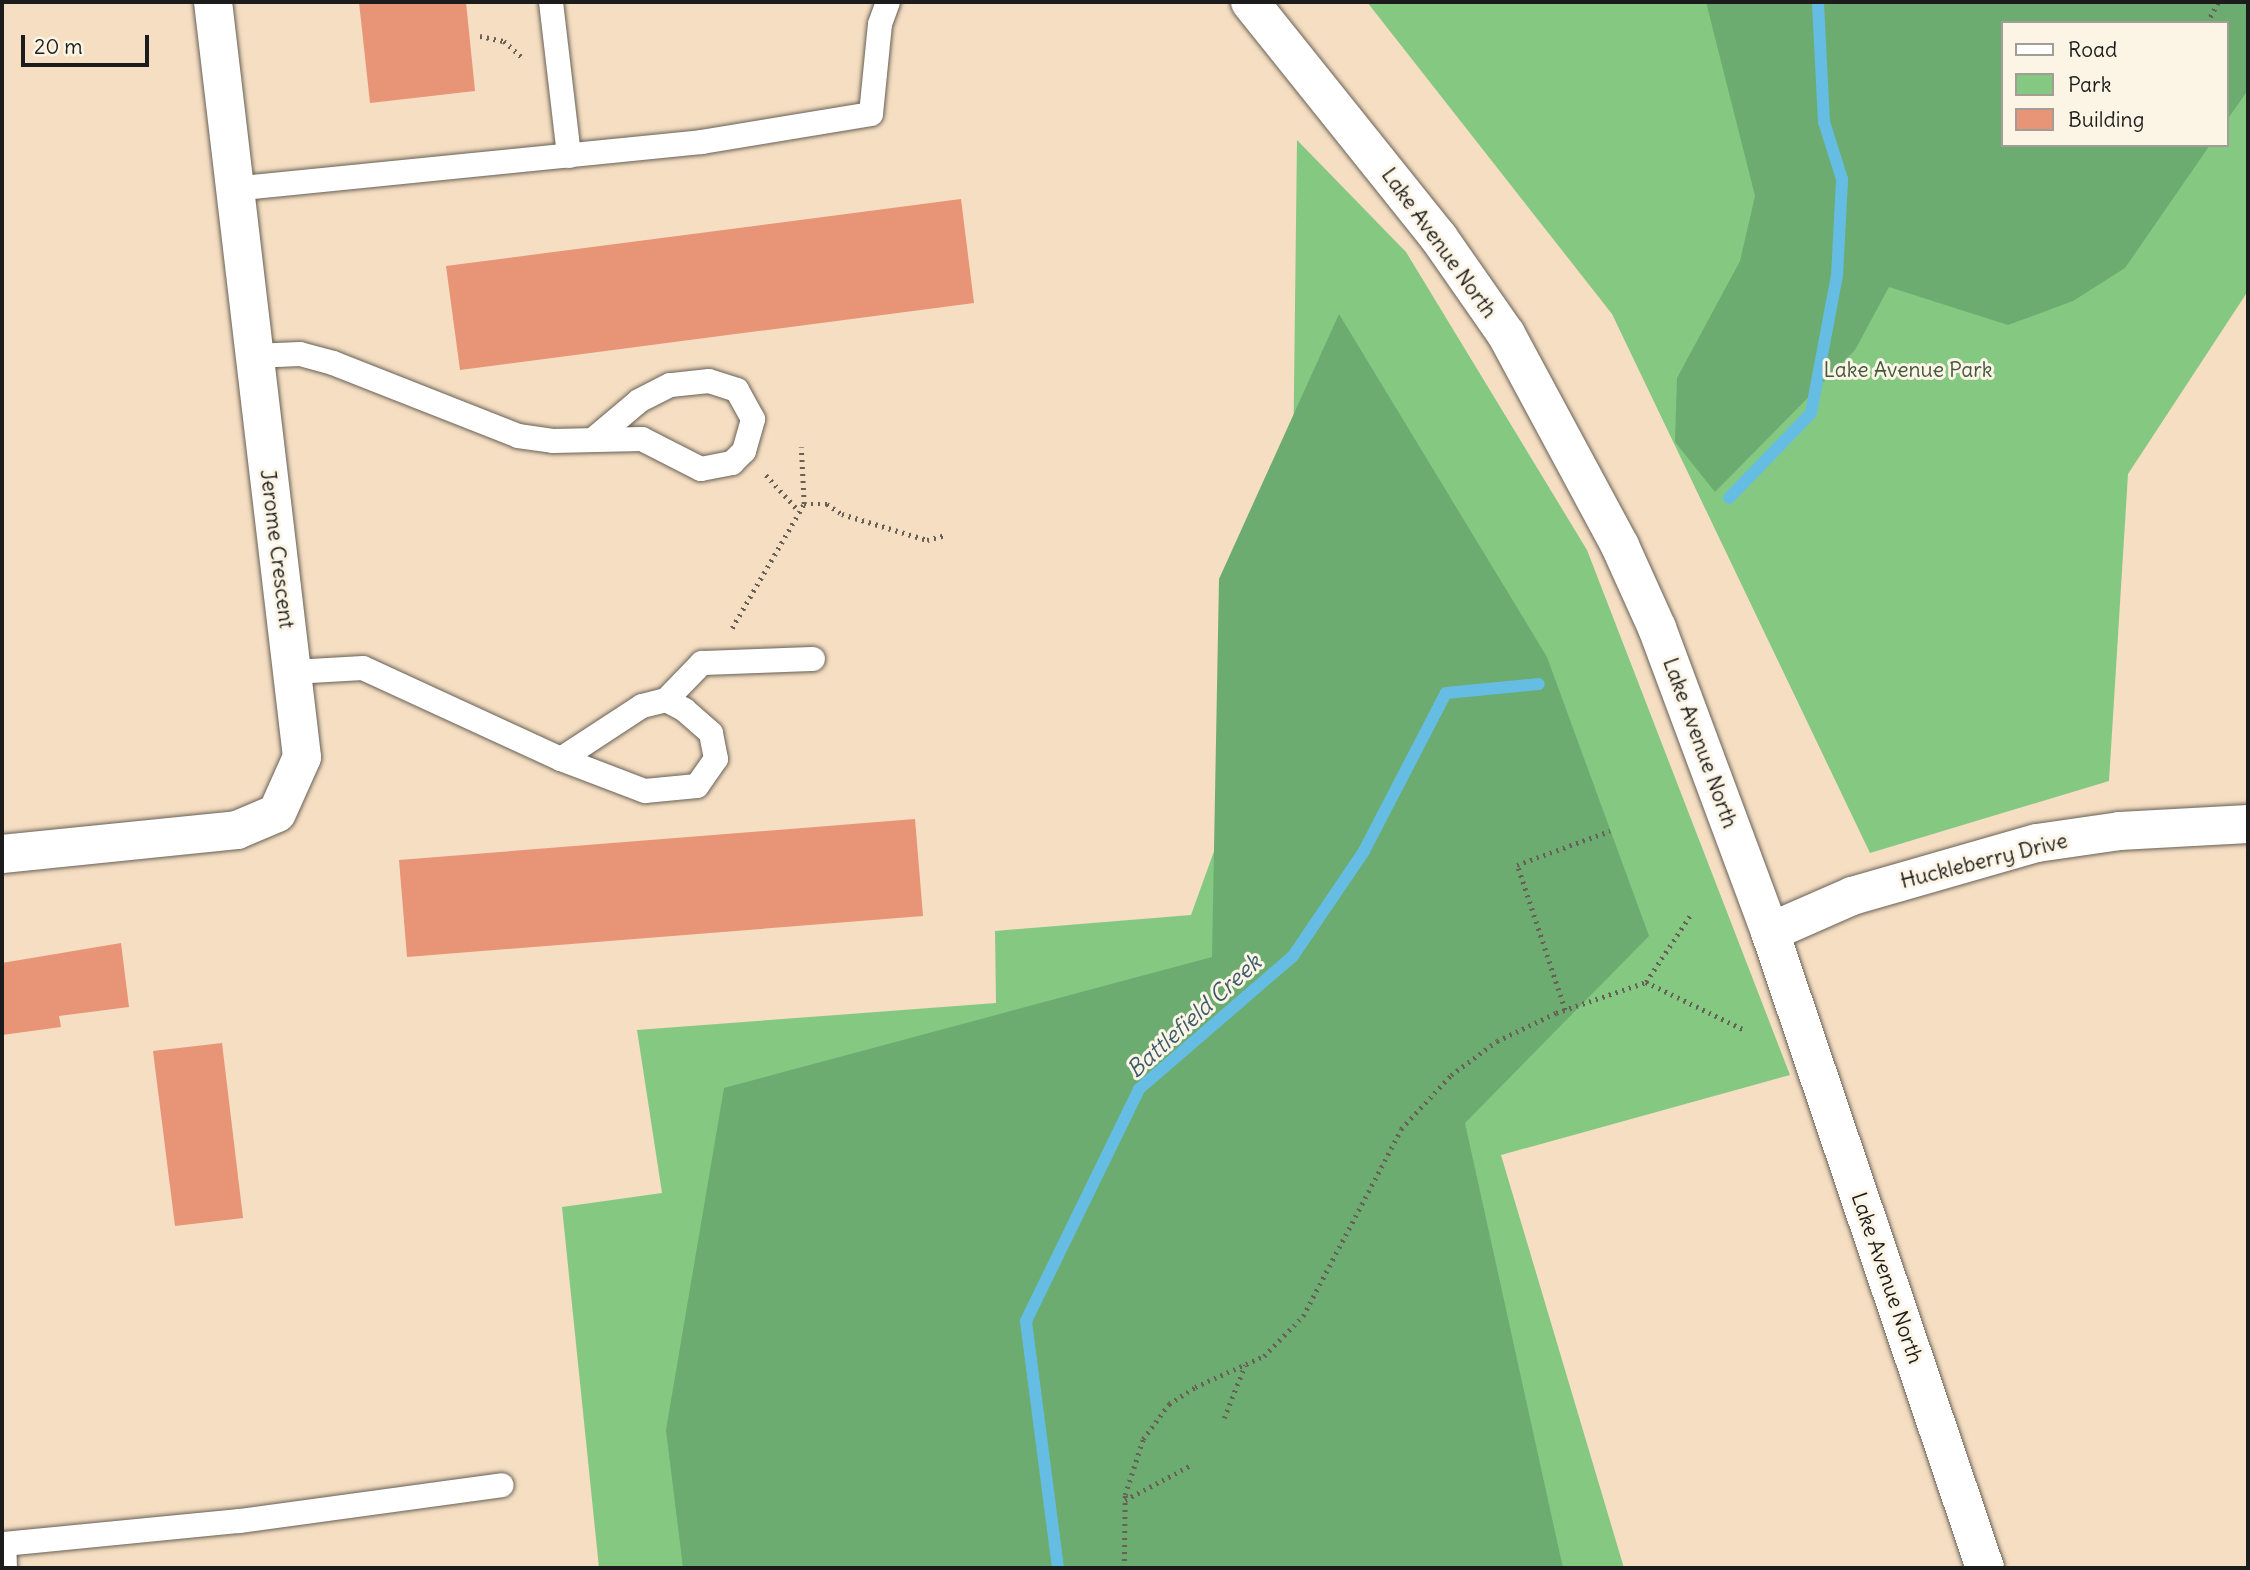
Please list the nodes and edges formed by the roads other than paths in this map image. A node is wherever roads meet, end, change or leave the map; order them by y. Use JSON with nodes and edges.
{"nodes":[{"id":1,"x":213,"y":2,"type":"edge"},
{"id":2,"x":551,"y":2,"type":"edge"},
{"id":3,"x":888,"y":2,"type":"edge"},
{"id":4,"x":1250,"y":2,"type":"edge"},
{"id":5,"x":569,"y":156,"type":"junction"},
{"id":6,"x":232,"y":190,"type":"junction"},
{"id":7,"x":253,"y":356,"type":"junction"},
{"id":8,"x":595,"y":438,"type":"junction"},
{"id":9,"x":813,"y":659,"type":"dead end"},
{"id":10,"x":293,"y":672,"type":"junction"},
{"id":11,"x":666,"y":701,"type":"junction"},
{"id":12,"x":561,"y":759,"type":"junction"},
{"id":13,"x":2248,"y":824,"type":"edge"},
{"id":14,"x":2,"y":854,"type":"edge"},
{"id":15,"x":1770,"y":932,"type":"junction"},
{"id":16,"x":502,"y":1485,"type":"dead end"},
{"id":17,"x":5,"y":1568,"type":"edge"},
{"id":18,"x":1985,"y":1568,"type":"edge"}],
"edges":[{"from":1,"to":6,"type":"street","name":"Jerome Crescent"},
{"from":2,"to":5,"type":"lane"},
{"from":3,"to":5,"type":"lane"},
{"from":4,"to":15,"type":"street","name":"Lake Avenue North"},
{"from":5,"to":6,"type":"lane"},
{"from":6,"to":7,"type":"street","name":"Jerome Crescent"},
{"from":7,"to":8,"type":"lane"},
{"from":7,"to":10,"type":"street","name":"Jerome Crescent"},
{"from":8,"to":8,"type":"lane"},
{"from":9,"to":11,"type":"lane"},
{"from":10,"to":12,"type":"lane"},
{"from":10,"to":14,"type":"street","name":"Jerome Crescent"},
{"from":11,"to":12,"type":"lane"},
{"from":11,"to":12,"type":"lane"},
{"from":13,"to":15,"type":"street","name":"Huckleberry Drive"},
{"from":15,"to":18,"type":"street","name":"Lake Avenue North"},
{"from":16,"to":17,"type":"lane"}]}
